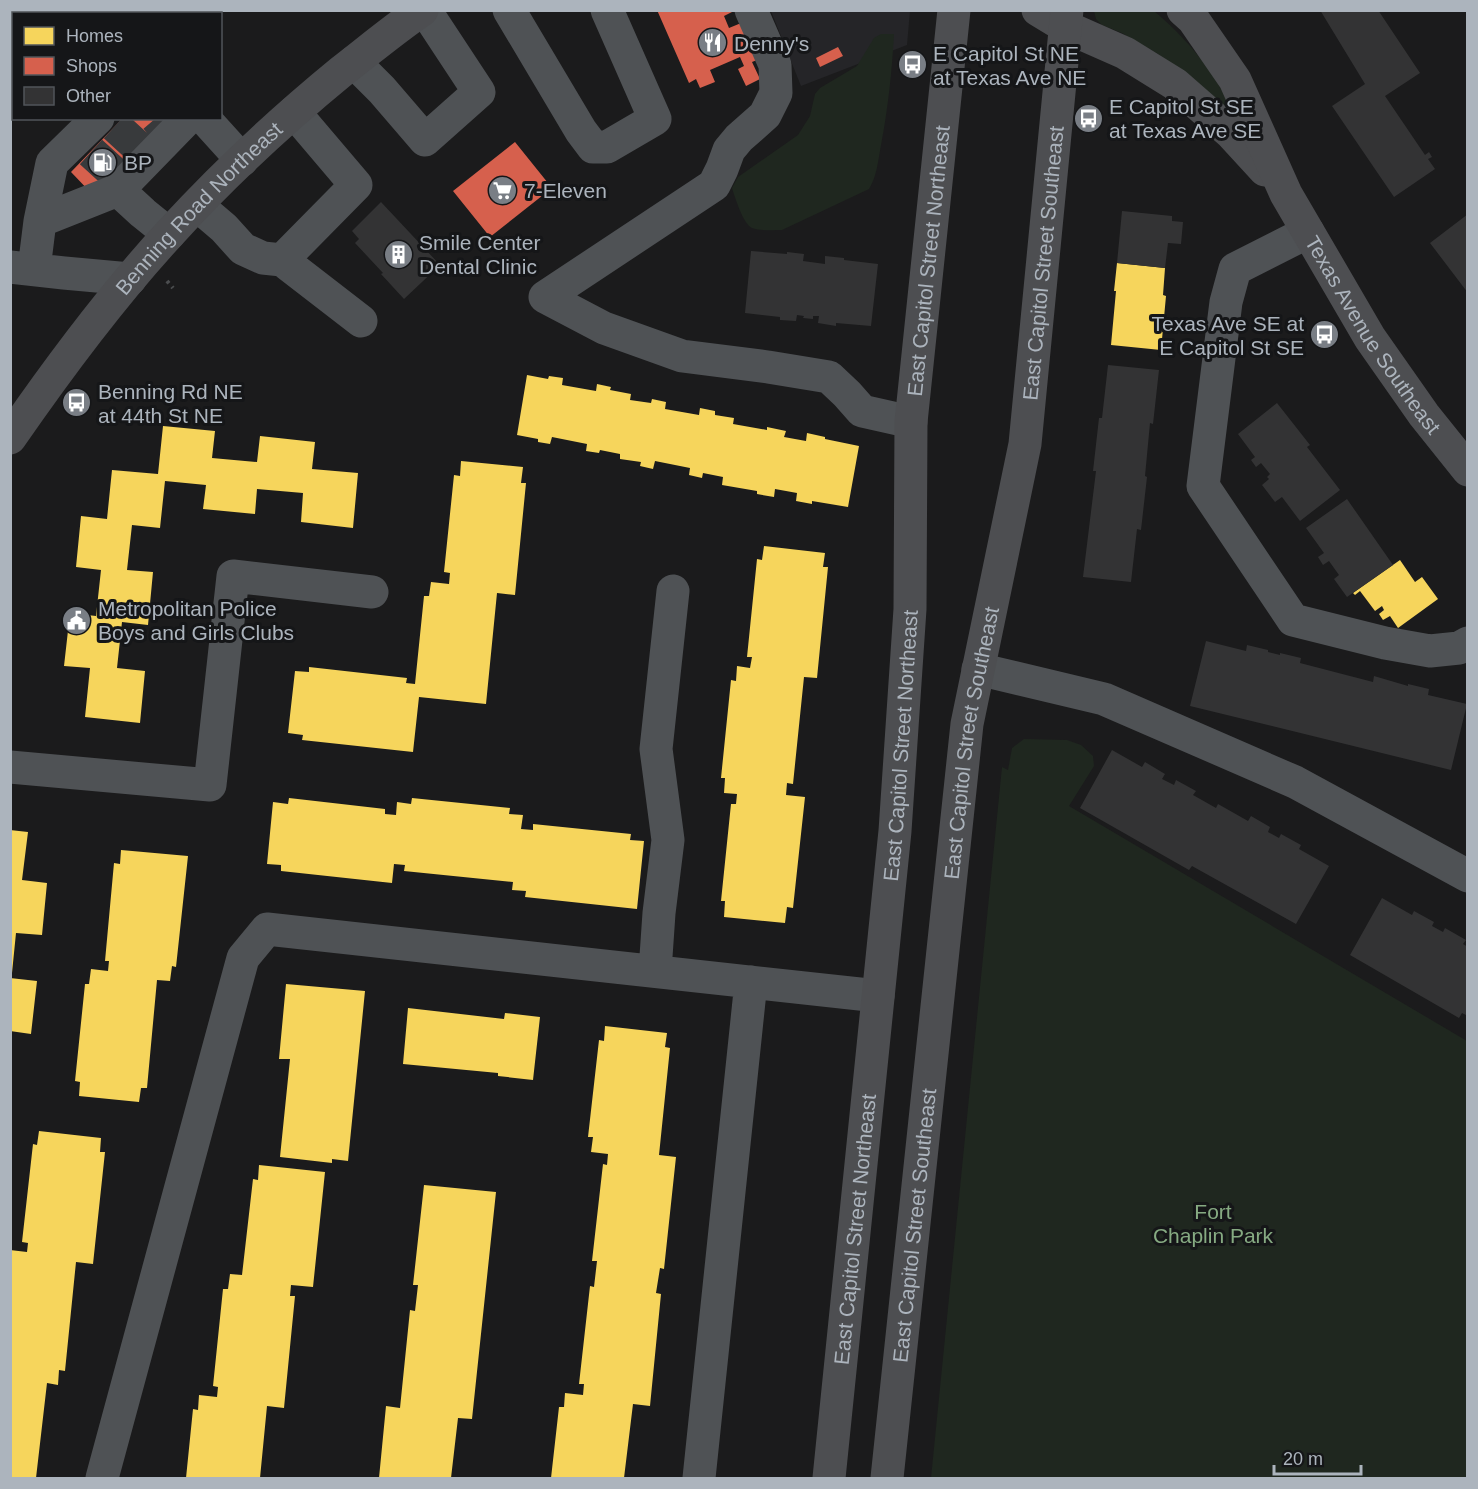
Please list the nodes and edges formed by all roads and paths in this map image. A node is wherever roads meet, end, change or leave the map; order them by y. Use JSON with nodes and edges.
{"nodes":[{"id":1,"x":424,"y":10,"type":"edge"},
{"id":2,"x":509,"y":10,"type":"edge"},
{"id":3,"x":608,"y":10,"type":"edge"},
{"id":4,"x":751,"y":10,"type":"edge"},
{"id":5,"x":954,"y":10,"type":"edge"},
{"id":6,"x":1038,"y":10,"type":"edge"},
{"id":7,"x":1184,"y":10,"type":"edge"},
{"id":8,"x":1067,"y":19,"type":"edge"},
{"id":9,"x":354,"y":62,"type":"junction"},
{"id":10,"x":294,"y":112,"type":"junction"},
{"id":11,"x":206,"y":120,"type":"edge"},
{"id":12,"x":174,"y":126,"type":"edge"},
{"id":13,"x":106,"y":150,"type":"edge"},
{"id":14,"x":242,"y":160,"type":"junction"},
{"id":15,"x":1286,"y":194,"type":"junction"},
{"id":16,"x":197,"y":205,"type":"junction"},
{"id":17,"x":40,"y":221,"type":"junction"},
{"id":18,"x":1308,"y":232,"type":"junction"},
{"id":19,"x":169,"y":234,"type":"junction"},
{"id":20,"x":282,"y":260,"type":"junction"},
{"id":21,"x":22,"y":268,"type":"edge"},
{"id":22,"x":130,"y":279,"type":"junction"},
{"id":23,"x":361,"y":321,"type":"dead end"},
{"id":24,"x":911,"y":422,"type":"junction"},
{"id":25,"x":10,"y":438,"type":"edge"},
{"id":26,"x":1467,"y":470,"type":"edge"},
{"id":27,"x":673,"y":591,"type":"dead end"},
{"id":28,"x":372,"y":592,"type":"dead end"},
{"id":29,"x":1467,"y":643,"type":"edge"},
{"id":30,"x":978,"y":669,"type":"junction"},
{"id":31,"x":10,"y":767,"type":"edge"},
{"id":32,"x":1467,"y":876,"type":"edge"},
{"id":33,"x":655,"y":971,"type":"junction"},
{"id":34,"x":751,"y":982,"type":"junction"},
{"id":35,"x":878,"y":996,"type":"junction"},
{"id":36,"x":102,"y":1479,"type":"edge"},
{"id":37,"x":699,"y":1479,"type":"edge"},
{"id":38,"x":829,"y":1479,"type":"edge"},
{"id":39,"x":886,"y":1479,"type":"edge"}],
"edges":[{"from":1,"to":9,"type":"main road","name":"Benning Road Northeast"},
{"from":1,"to":9,"type":"street"},
{"from":2,"to":3,"type":"street"},
{"from":4,"to":24,"type":"street"},
{"from":5,"to":24,"type":"main road","name":"East Capitol Street Northeast"},
{"from":6,"to":8,"type":"main road","name":"Texas Avenue Southeast"},
{"from":7,"to":15,"type":"main road","name":"Texas Avenue Southeast"},
{"from":8,"to":15,"type":"main road","name":"Texas Avenue Southeast"},
{"from":8,"to":30,"type":"main road","name":"East Capitol Street Southeast"},
{"from":9,"to":10,"type":"main road","name":"Benning Road Northeast"},
{"from":10,"to":14,"type":"main road","name":"Benning Road Northeast"},
{"from":10,"to":20,"type":"street"},
{"from":11,"to":14,"type":"street"},
{"from":12,"to":13,"type":"street"},
{"from":13,"to":17,"type":"street"},
{"from":13,"to":17,"type":"street"},
{"from":13,"to":19,"type":"street"},
{"from":14,"to":16,"type":"main road","name":"Benning Road Northeast"},
{"from":15,"to":18,"type":"main road","name":"Texas Avenue Southeast"},
{"from":16,"to":19,"type":"main road","name":"Benning Road Northeast"},
{"from":16,"to":20,"type":"street"},
{"from":17,"to":21,"type":"street"},
{"from":18,"to":26,"type":"main road","name":"Texas Avenue Southeast"},
{"from":18,"to":29,"type":"street"},
{"from":19,"to":22,"type":"main road","name":"Benning Road Northeast"},
{"from":20,"to":23,"type":"street"},
{"from":21,"to":22,"type":"street"},
{"from":22,"to":25,"type":"main road","name":"Benning Road Northeast"},
{"from":24,"to":35,"type":"main road","name":"East Capitol Street Northeast"},
{"from":27,"to":33,"type":"street"},
{"from":28,"to":31,"type":"street"},
{"from":30,"to":32,"type":"street"},
{"from":30,"to":39,"type":"main road","name":"East Capitol Street Southeast"},
{"from":33,"to":34,"type":"street"},
{"from":33,"to":36,"type":"street"},
{"from":34,"to":35,"type":"street"},
{"from":34,"to":37,"type":"street"},
{"from":35,"to":38,"type":"main road","name":"East Capitol Street Northeast"}]}
